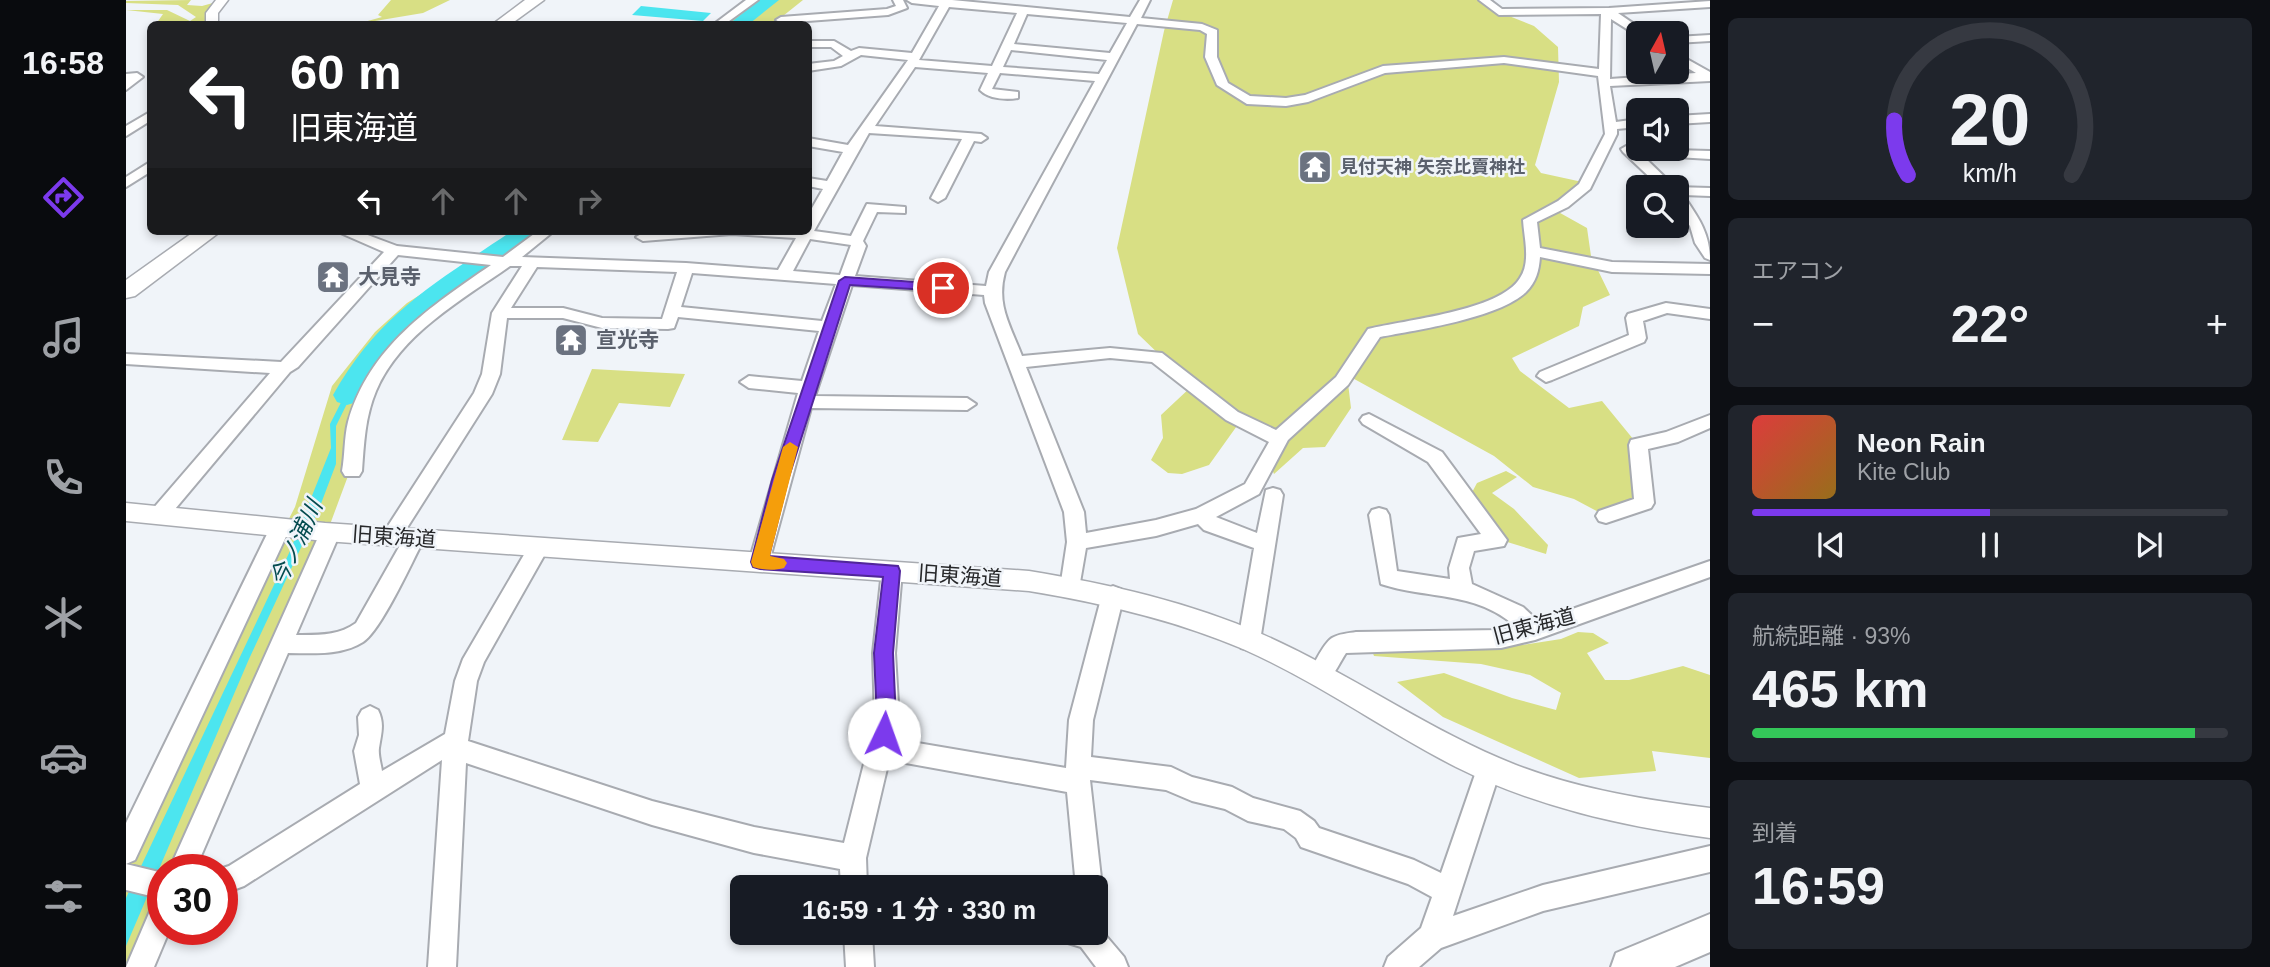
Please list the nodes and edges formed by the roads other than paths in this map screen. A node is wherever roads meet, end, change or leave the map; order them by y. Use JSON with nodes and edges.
{"nodes":[{"id":1,"x":222,"y":0,"type":"edge"},
{"id":2,"x":537,"y":0,"type":"edge"},
{"id":3,"x":753,"y":0,"type":"edge"},
{"id":4,"x":898,"y":0,"type":"edge"},
{"id":5,"x":912,"y":0,"type":"edge"},
{"id":6,"x":1145,"y":0,"type":"edge"},
{"id":7,"x":1484,"y":0,"type":"edge"},
{"id":8,"x":1589,"y":0,"type":"edge"},
{"id":9,"x":1638,"y":0,"type":"edge"},
{"id":10,"x":946,"y":1,"type":"edge"},
{"id":11,"x":803,"y":2,"type":"dead end"},
{"id":12,"x":1705,"y":4,"type":"edge"},
{"id":13,"x":1651,"y":8,"type":"junction"},
{"id":14,"x":1024,"y":10,"type":"junction"},
{"id":15,"x":1606,"y":11,"type":"junction"},
{"id":16,"x":212,"y":21,"type":"edge"},
{"id":17,"x":506,"y":21,"type":"edge"},
{"id":18,"x":723,"y":21,"type":"edge"},
{"id":19,"x":778,"y":21,"type":"edge"},
{"id":20,"x":788,"y":21,"type":"edge"},
{"id":21,"x":1132,"y":21,"type":"junction"},
{"id":22,"x":1626,"y":24,"type":"edge"},
{"id":23,"x":1710,"y":38,"type":"edge"},
{"id":24,"x":1689,"y":39,"type":"edge"},
{"id":25,"x":812,"y":44,"type":"edge"},
{"id":26,"x":1005,"y":46,"type":"junction"},
{"id":27,"x":850,"y":55,"type":"junction"},
{"id":28,"x":1112,"y":57,"type":"junction"},
{"id":29,"x":913,"y":60,"type":"junction"},
{"id":30,"x":1689,"y":64,"type":"edge"},
{"id":31,"x":812,"y":68,"type":"edge"},
{"id":32,"x":994,"y":69,"type":"junction"},
{"id":33,"x":1710,"y":77,"type":"edge"},
{"id":34,"x":126,"y":78,"type":"edge"},
{"id":35,"x":1102,"y":78,"type":"junction"},
{"id":36,"x":1604,"y":78,"type":"junction"},
{"id":37,"x":126,"y":86,"type":"edge"},
{"id":38,"x":1014,"y":96,"type":"dead end"},
{"id":39,"x":147,"y":118,"type":"edge"},
{"id":40,"x":1710,"y":118,"type":"edge"},
{"id":41,"x":1689,"y":119,"type":"edge"},
{"id":42,"x":1626,"y":127,"type":"edge"},
{"id":43,"x":866,"y":129,"type":"junction"},
{"id":44,"x":1611,"y":130,"type":"junction"},
{"id":45,"x":126,"y":132,"type":"edge"},
{"id":46,"x":812,"y":143,"type":"edge"},
{"id":47,"x":1626,"y":146,"type":"edge"},
{"id":48,"x":851,"y":149,"type":"junction"},
{"id":49,"x":1689,"y":154,"type":"edge"},
{"id":50,"x":1710,"y":155,"type":"edge"},
{"id":51,"x":1641,"y":161,"type":"edge"},
{"id":52,"x":147,"y":168,"type":"edge"},
{"id":53,"x":1656,"y":175,"type":"edge"},
{"id":54,"x":126,"y":183,"type":"edge"},
{"id":55,"x":812,"y":183,"type":"edge"},
{"id":56,"x":832,"y":186,"type":"junction"},
{"id":57,"x":1710,"y":192,"type":"edge"},
{"id":58,"x":1689,"y":193,"type":"edge"},
{"id":59,"x":938,"y":198,"type":"dead end"},
{"id":60,"x":900,"y":210,"type":"dead end"},
{"id":61,"x":1689,"y":214,"type":"edge"},
{"id":62,"x":812,"y":222,"type":"edge"},
{"id":63,"x":812,"y":232,"type":"edge"},
{"id":64,"x":204,"y":235,"type":"edge"},
{"id":65,"x":354,"y":235,"type":"edge"},
{"id":66,"x":541,"y":235,"type":"edge"},
{"id":67,"x":671,"y":235,"type":"edge"},
{"id":68,"x":805,"y":235,"type":"edge"},
{"id":69,"x":643,"y":237,"type":"dead end"},
{"id":70,"x":856,"y":241,"type":"junction"},
{"id":71,"x":394,"y":250,"type":"junction"},
{"id":72,"x":1532,"y":251,"type":"junction"},
{"id":73,"x":1710,"y":255,"type":"edge"},
{"id":74,"x":505,"y":261,"type":"junction"},
{"id":75,"x":532,"y":262,"type":"junction"},
{"id":76,"x":686,"y":268,"type":"junction"},
{"id":77,"x":1710,"y":269,"type":"edge"},
{"id":78,"x":783,"y":275,"type":"junction"},
{"id":79,"x":845,"y":281,"type":"junction"},
{"id":80,"x":126,"y":291,"type":"edge"},
{"id":81,"x":992,"y":291,"type":"junction"},
{"id":82,"x":672,"y":311,"type":"junction"},
{"id":83,"x":500,"y":313,"type":"junction"},
{"id":84,"x":1710,"y":314,"type":"edge"},
{"id":85,"x":828,"y":327,"type":"junction"},
{"id":86,"x":126,"y":359,"type":"edge"},
{"id":87,"x":1016,"y":362,"type":"junction"},
{"id":88,"x":284,"y":368,"type":"junction"},
{"id":89,"x":1546,"y":376,"type":"dead end"},
{"id":90,"x":749,"y":382,"type":"dead end"},
{"id":91,"x":807,"y":395,"type":"junction"},
{"id":92,"x":967,"y":404,"type":"dead end"},
{"id":93,"x":1369,"y":420,"type":"dead end"},
{"id":94,"x":1710,"y":421,"type":"edge"},
{"id":95,"x":1279,"y":439,"type":"junction"},
{"id":96,"x":352,"y":471,"type":"dead end"},
{"id":97,"x":1273,"y":495,"type":"dead end"},
{"id":98,"x":126,"y":512,"type":"edge"},
{"id":99,"x":1202,"y":515,"type":"junction"},
{"id":100,"x":1379,"y":515,"type":"dead end"},
{"id":101,"x":158,"y":516,"type":"junction"},
{"id":102,"x":1606,"y":516,"type":"dead end"},
{"id":103,"x":280,"y":527,"type":"junction"},
{"id":104,"x":328,"y":533,"type":"junction"},
{"id":105,"x":402,"y":538,"type":"junction"},
{"id":106,"x":1077,"y":542,"type":"junction"},
{"id":107,"x":1265,"y":544,"type":"junction"},
{"id":108,"x":539,"y":547,"type":"junction"},
{"id":109,"x":760,"y":562,"type":"junction"},
{"id":110,"x":1710,"y":569,"type":"edge"},
{"id":111,"x":892,"y":571,"type":"junction"},
{"id":112,"x":1071,"y":588,"type":"junction"},
{"id":113,"x":1462,"y":589,"type":"junction"},
{"id":114,"x":1113,"y":595,"type":"junction"},
{"id":115,"x":1535,"y":631,"type":"junction"},
{"id":116,"x":1249,"y":641,"type":"junction"},
{"id":117,"x":281,"y":643,"type":"junction"},
{"id":118,"x":1320,"y":674,"type":"junction"},
{"id":119,"x":370,"y":718,"type":"dead end"},
{"id":120,"x":455,"y":747,"type":"junction"},
{"id":121,"x":882,"y":748,"type":"junction"},
{"id":122,"x":1489,"y":768,"type":"junction"},
{"id":123,"x":1079,"y":775,"type":"junction"},
{"id":124,"x":374,"y":790,"type":"junction"},
{"id":125,"x":1710,"y":823,"type":"edge"},
{"id":126,"x":126,"y":851,"type":"edge"},
{"id":127,"x":189,"y":854,"type":"edge"},
{"id":128,"x":853,"y":858,"type":"junction"},
{"id":129,"x":1710,"y":859,"type":"edge"},
{"id":130,"x":238,"y":875,"type":"edge"},
{"id":131,"x":854,"y":875,"type":"edge"},
{"id":132,"x":1088,"y":875,"type":"edge"},
{"id":133,"x":126,"y":877,"type":"edge"},
{"id":134,"x":147,"y":882,"type":"edge"},
{"id":135,"x":1447,"y":891,"type":"junction"},
{"id":136,"x":1710,"y":933,"type":"edge"},
{"id":137,"x":1432,"y":937,"type":"junction"},
{"id":138,"x":150,"y":945,"type":"edge"},
{"id":139,"x":859,"y":945,"type":"edge"},
{"id":140,"x":1095,"y":945,"type":"edge"},
{"id":141,"x":141,"y":967,"type":"edge"},
{"id":142,"x":442,"y":967,"type":"edge"},
{"id":143,"x":860,"y":967,"type":"edge"},
{"id":144,"x":1114,"y":967,"type":"edge"},
{"id":145,"x":1398,"y":967,"type":"edge"},
{"id":146,"x":1630,"y":967,"type":"edge"}],
"edges":[{"from":1,"to":16,"type":"street"},
{"from":2,"to":17,"type":"main road"},
{"from":3,"to":18,"type":"street"},
{"from":4,"to":20,"type":"street"},
{"from":5,"to":10,"type":"street"},
{"from":6,"to":21,"type":"street"},
{"from":7,"to":15,"type":"street"},
{"from":8,"to":15,"type":"street"},
{"from":9,"to":13,"type":"street"},
{"from":10,"to":14,"type":"street"},
{"from":10,"to":29,"type":"street"},
{"from":11,"to":19,"type":"street"},
{"from":12,"to":13,"type":"street"},
{"from":13,"to":15,"type":"street"},
{"from":14,"to":21,"type":"street"},
{"from":14,"to":26,"type":"street"},
{"from":15,"to":22,"type":"street"},
{"from":15,"to":36,"type":"street"},
{"from":21,"to":28,"type":"street"},
{"from":21,"to":36,"type":"street"},
{"from":23,"to":24,"type":"street"},
{"from":25,"to":27,"type":"street"},
{"from":26,"to":28,"type":"street"},
{"from":26,"to":32,"type":"street"},
{"from":27,"to":29,"type":"street"},
{"from":27,"to":31,"type":"street"},
{"from":28,"to":35,"type":"street"},
{"from":29,"to":32,"type":"street"},
{"from":29,"to":43,"type":"street"},
{"from":30,"to":33,"type":"street"},
{"from":32,"to":35,"type":"street"},
{"from":32,"to":38,"type":"street"},
{"from":33,"to":36,"type":"street"},
{"from":34,"to":37,"type":"street"},
{"from":35,"to":81,"type":"street"},
{"from":36,"to":44,"type":"street"},
{"from":39,"to":45,"type":"street"},
{"from":40,"to":41,"type":"street"},
{"from":42,"to":44,"type":"street"},
{"from":43,"to":48,"type":"street"},
{"from":43,"to":59,"type":"street"},
{"from":44,"to":47,"type":"street"},
{"from":44,"to":72,"type":"street"},
{"from":46,"to":48,"type":"street"},
{"from":48,"to":56,"type":"street"},
{"from":49,"to":50,"type":"street"},
{"from":51,"to":53,"type":"street"},
{"from":52,"to":54,"type":"street"},
{"from":55,"to":56,"type":"street"},
{"from":56,"to":62,"type":"street"},
{"from":57,"to":58,"type":"street"},
{"from":60,"to":70,"type":"street"},
{"from":61,"to":73,"type":"street"},
{"from":63,"to":70,"type":"street"},
{"from":64,"to":80,"type":"main road"},
{"from":65,"to":71,"type":"street"},
{"from":66,"to":74,"type":"street"},
{"from":67,"to":69,"type":"street"},
{"from":68,"to":78,"type":"street"},
{"from":70,"to":79,"type":"street"},
{"from":71,"to":74,"type":"street"},
{"from":71,"to":88,"type":"street"},
{"from":72,"to":77,"type":"street"},
{"from":72,"to":95,"type":"street"},
{"from":74,"to":75,"type":"street"},
{"from":74,"to":96,"type":"street"},
{"from":75,"to":76,"type":"street"},
{"from":75,"to":83,"type":"street"},
{"from":76,"to":78,"type":"street"},
{"from":76,"to":82,"type":"street"},
{"from":78,"to":79,"type":"street"},
{"from":79,"to":81,"type":"street"},
{"from":79,"to":85,"type":"street"},
{"from":81,"to":87,"type":"street"},
{"from":82,"to":83,"type":"street"},
{"from":82,"to":85,"type":"street"},
{"from":83,"to":105,"type":"street"},
{"from":84,"to":89,"type":"street"},
{"from":85,"to":91,"type":"street"},
{"from":86,"to":88,"type":"street"},
{"from":87,"to":95,"type":"street"},
{"from":87,"to":106,"type":"street"},
{"from":88,"to":101,"type":"street"},
{"from":90,"to":91,"type":"street"},
{"from":91,"to":92,"type":"street"},
{"from":91,"to":109,"type":"street"},
{"from":93,"to":113,"type":"street"},
{"from":94,"to":102,"type":"street"},
{"from":95,"to":99,"type":"street"},
{"from":97,"to":107,"type":"street"},
{"from":98,"to":101,"type":"street","name":"旧東海道"},
{"from":99,"to":106,"type":"street"},
{"from":99,"to":107,"type":"street"},
{"from":100,"to":113,"type":"street"},
{"from":101,"to":103,"type":"street","name":"旧東海道"},
{"from":103,"to":104,"type":"street","name":"旧東海道"},
{"from":103,"to":126,"type":"street"},
{"from":104,"to":105,"type":"street","name":"旧東海道"},
{"from":104,"to":117,"type":"street"},
{"from":105,"to":108,"type":"street","name":"旧東海道"},
{"from":105,"to":117,"type":"street"},
{"from":106,"to":112,"type":"street"},
{"from":107,"to":116,"type":"street"},
{"from":108,"to":109,"type":"street","name":"旧東海道"},
{"from":108,"to":120,"type":"street"},
{"from":109,"to":111,"type":"street","name":"旧東海道"},
{"from":110,"to":115,"type":"street","name":"旧東海道"},
{"from":111,"to":112,"type":"street","name":"旧東海道"},
{"from":111,"to":121,"type":"street"},
{"from":112,"to":114,"type":"street","name":"旧東海道"},
{"from":113,"to":115,"type":"street"},
{"from":114,"to":116,"type":"street","name":"旧東海道"},
{"from":114,"to":123,"type":"street"},
{"from":115,"to":118,"type":"street","name":"旧東海道"},
{"from":116,"to":118,"type":"street","name":"旧東海道"},
{"from":117,"to":127,"type":"street"},
{"from":118,"to":122,"type":"street"},
{"from":119,"to":124,"type":"street"},
{"from":120,"to":124,"type":"street"},
{"from":120,"to":128,"type":"street"},
{"from":120,"to":142,"type":"street"},
{"from":121,"to":123,"type":"street"},
{"from":121,"to":128,"type":"street"},
{"from":122,"to":125,"type":"street"},
{"from":122,"to":135,"type":"street"},
{"from":123,"to":132,"type":"street"},
{"from":123,"to":135,"type":"street"},
{"from":124,"to":130,"type":"street"},
{"from":128,"to":131,"type":"street"},
{"from":129,"to":137,"type":"street"},
{"from":133,"to":134,"type":"street"},
{"from":135,"to":137,"type":"street"},
{"from":136,"to":146,"type":"main road"},
{"from":137,"to":145,"type":"street"},
{"from":138,"to":141,"type":"street"},
{"from":139,"to":143,"type":"street"},
{"from":140,"to":144,"type":"street"}]}
